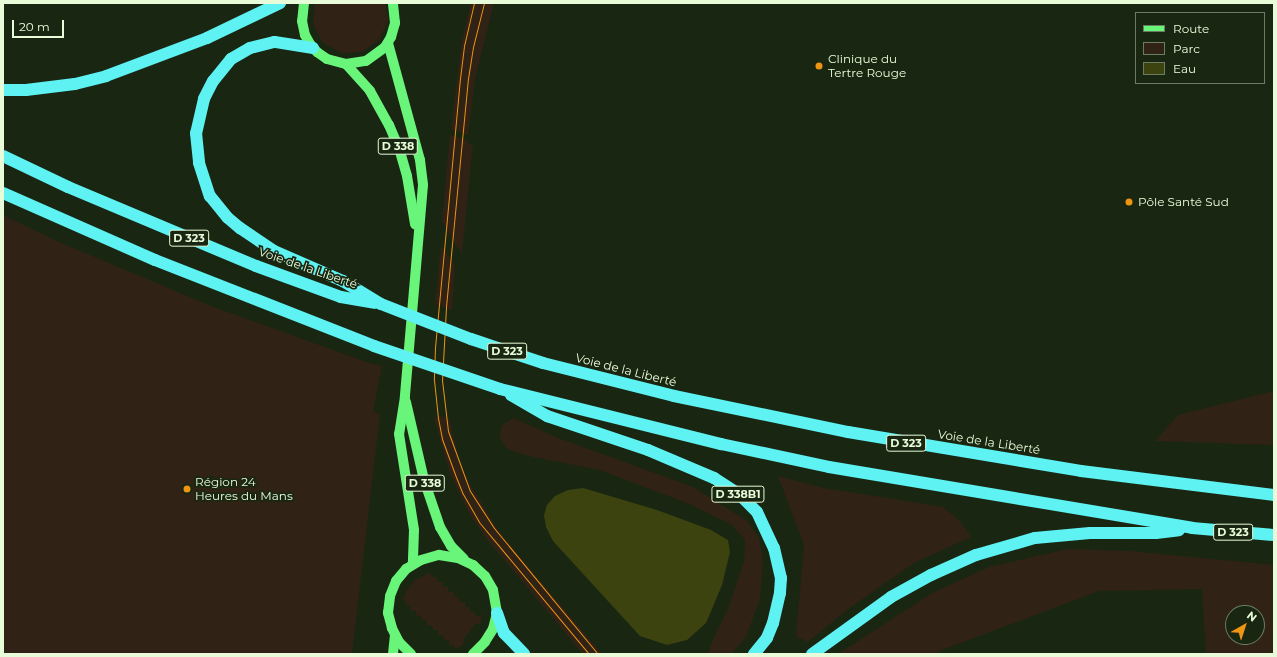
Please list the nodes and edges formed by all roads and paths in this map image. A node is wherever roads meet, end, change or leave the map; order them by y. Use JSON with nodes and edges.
{"nodes":[{"id":1,"x":280,"y":3,"type":"edge"},
{"id":2,"x":304,"y":3,"type":"edge"},
{"id":3,"x":393,"y":3,"type":"edge"},
{"id":4,"x":388,"y":42,"type":"junction"},
{"id":5,"x":313,"y":48,"type":"junction"},
{"id":6,"x":346,"y":64,"type":"junction"},
{"id":7,"x":3,"y":90,"type":"edge"},
{"id":8,"x":3,"y":156,"type":"edge"},
{"id":9,"x":3,"y":194,"type":"edge"},
{"id":10,"x":417,"y":242,"type":"junction"},
{"id":11,"x":381,"y":304,"type":"junction"},
{"id":12,"x":500,"y":389,"type":"junction"},
{"id":13,"x":404,"y":396,"type":"junction"},
{"id":14,"x":1274,"y":496,"type":"edge"},
{"id":15,"x":1192,"y":528,"type":"junction"},
{"id":16,"x":1274,"y":535,"type":"edge"},
{"id":17,"x":466,"y":561,"type":"junction"},
{"id":18,"x":413,"y":564,"type":"junction"},
{"id":19,"x":496,"y":613,"type":"junction"},
{"id":20,"x":395,"y":636,"type":"junction"},
{"id":21,"x":393,"y":654,"type":"edge"},
{"id":22,"x":411,"y":654,"type":"edge"},
{"id":23,"x":473,"y":654,"type":"edge"},
{"id":24,"x":524,"y":654,"type":"edge"},
{"id":25,"x":754,"y":654,"type":"edge"},
{"id":26,"x":812,"y":654,"type":"edge"}],
"edges":[{"from":1,"to":7,"type":"highway"},
{"from":2,"to":5,"type":"main road"},
{"from":3,"to":4,"type":"main road"},
{"from":4,"to":6,"type":"main road"},
{"from":4,"to":10,"type":"main road","number":"D 338"},
{"from":5,"to":6,"type":"main road"},
{"from":5,"to":11,"type":"highway"},
{"from":6,"to":10,"type":"main road","number":"D 338"},
{"from":8,"to":11,"type":"highway","name":"Voie de la Liberté","number":"D 323"},
{"from":9,"to":12,"type":"highway","number":"D 323","bridge":true},
{"from":10,"to":13,"type":"main road","number":"D 338"},
{"from":11,"to":14,"type":"highway","name":"Voie de la Liberté","number":"D 323","bridge":true},
{"from":12,"to":15,"type":"highway","number":"D 323"},
{"from":12,"to":25,"type":"highway","number":"D 338B1"},
{"from":13,"to":17,"type":"main road","number":"D 338"},
{"from":13,"to":18,"type":"main road","number":"D 338"},
{"from":15,"to":16,"type":"highway","number":"D 323"},
{"from":15,"to":26,"type":"highway"},
{"from":17,"to":18,"type":"main road"},
{"from":17,"to":19,"type":"main road"},
{"from":18,"to":20,"type":"main road"},
{"from":19,"to":23,"type":"main road"},
{"from":19,"to":24,"type":"highway"},
{"from":20,"to":21,"type":"main road"},
{"from":20,"to":22,"type":"main road"}]}
